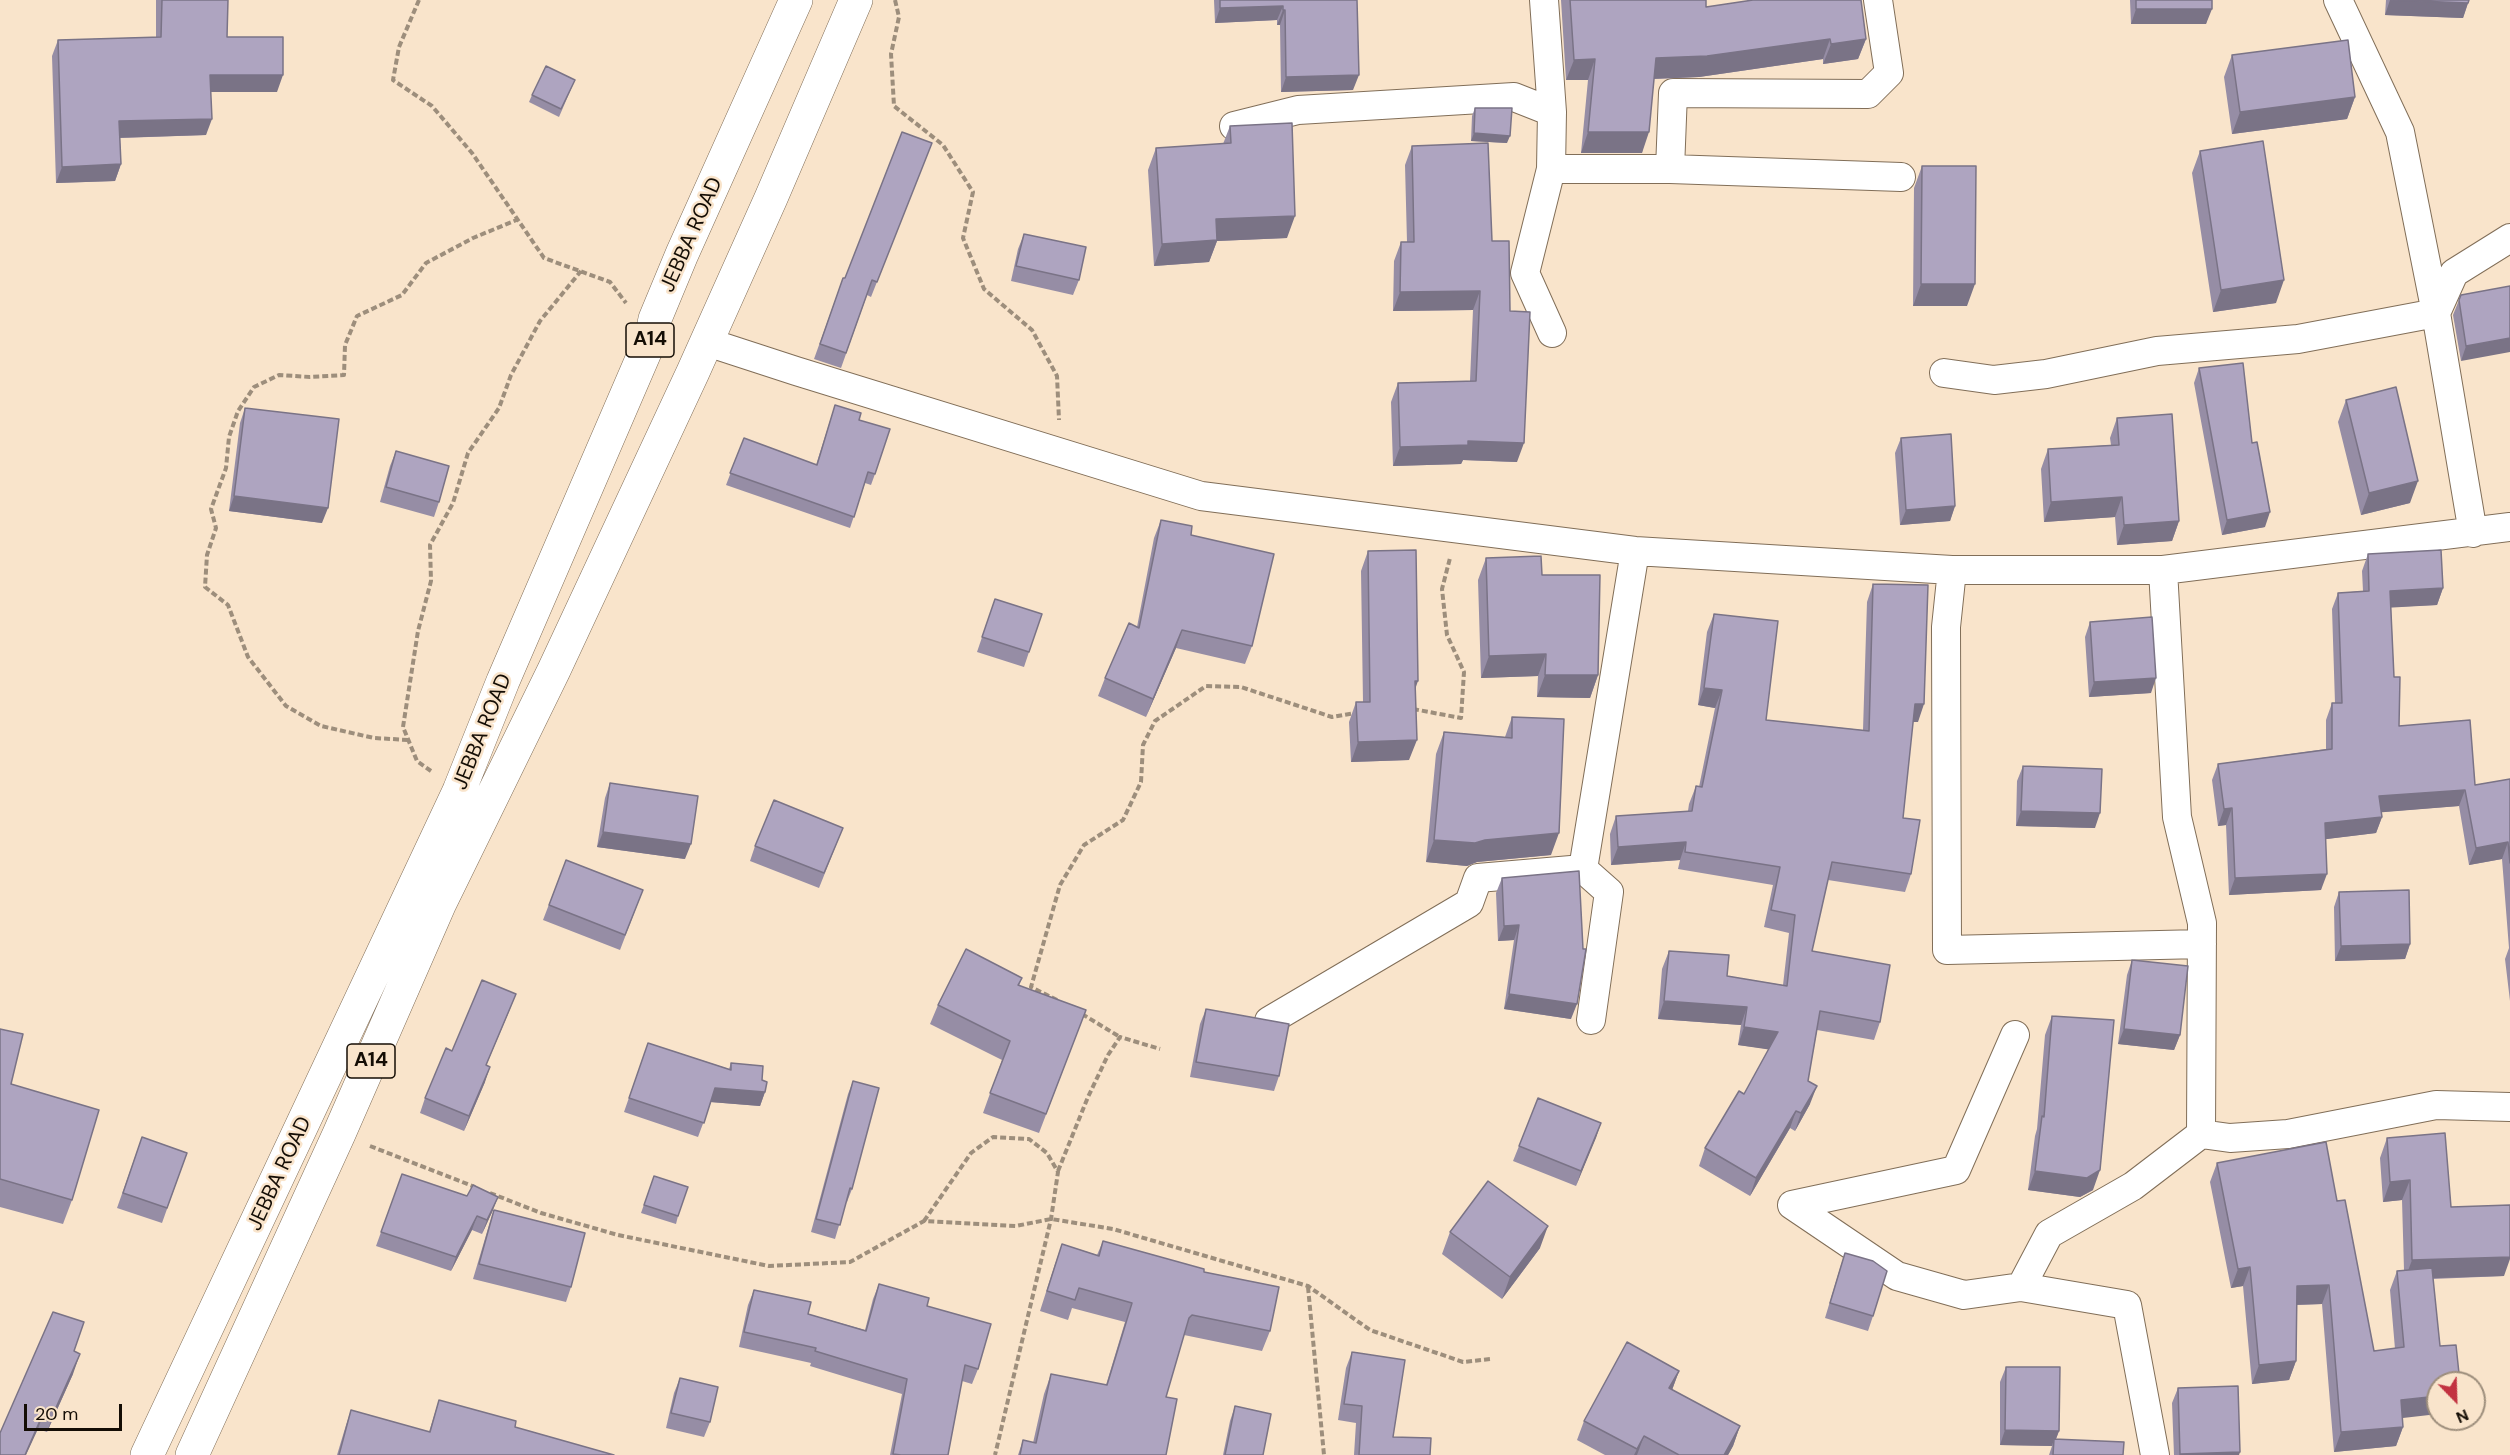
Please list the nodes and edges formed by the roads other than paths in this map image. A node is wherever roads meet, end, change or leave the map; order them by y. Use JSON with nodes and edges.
{"nodes":[{"id":1,"x":796,"y":0,"type":"edge"},
{"id":2,"x":856,"y":0,"type":"edge"},
{"id":3,"x":1544,"y":0,"type":"edge"},
{"id":4,"x":1878,"y":0,"type":"edge"},
{"id":5,"x":2338,"y":0,"type":"edge"},
{"id":6,"x":1552,"y":112,"type":"junction"},
{"id":7,"x":1234,"y":126,"type":"edge"},
{"id":8,"x":1551,"y":169,"type":"junction"},
{"id":9,"x":1670,"y":169,"type":"junction"},
{"id":10,"x":1901,"y":177,"type":"dead end"},
{"id":11,"x":2510,"y":238,"type":"edge"},
{"id":12,"x":2436,"y":313,"type":"junction"},
{"id":13,"x":1552,"y":333,"type":"dead end"},
{"id":14,"x":707,"y":342,"type":"junction"},
{"id":15,"x":1944,"y":372,"type":"dead end"},
{"id":16,"x":2510,"y":527,"type":"edge"},
{"id":17,"x":2473,"y":533,"type":"junction"},
{"id":18,"x":1635,"y":551,"type":"junction"},
{"id":19,"x":1952,"y":570,"type":"junction"},
{"id":20,"x":2163,"y":570,"type":"junction"},
{"id":21,"x":1583,"y":869,"type":"junction"},
{"id":22,"x":2202,"y":944,"type":"junction"},
{"id":23,"x":1591,"y":1020,"type":"dead end"},
{"id":24,"x":1269,"y":1021,"type":"edge"},
{"id":25,"x":2015,"y":1035,"type":"dead end"},
{"id":26,"x":2510,"y":1107,"type":"edge"},
{"id":27,"x":2201,"y":1134,"type":"junction"},
{"id":28,"x":2021,"y":1287,"type":"junction"},
{"id":29,"x":147,"y":1455,"type":"edge"},
{"id":30,"x":192,"y":1455,"type":"edge"},
{"id":31,"x":2155,"y":1455,"type":"edge"}],
"edges":[{"from":1,"to":29,"type":"highway","name":"JEBBA ROAD","number":"A14"},
{"from":2,"to":14,"type":"highway","name":"JEBBA ROAD"},
{"from":3,"to":6,"type":"street"},
{"from":4,"to":9,"type":"street"},
{"from":5,"to":12,"type":"street"},
{"from":6,"to":7,"type":"street"},
{"from":6,"to":8,"type":"street"},
{"from":8,"to":9,"type":"street"},
{"from":8,"to":13,"type":"street"},
{"from":9,"to":10,"type":"street"},
{"from":11,"to":12,"type":"street"},
{"from":12,"to":15,"type":"street"},
{"from":12,"to":17,"type":"street"},
{"from":14,"to":18,"type":"street"},
{"from":14,"to":30,"type":"highway","name":"JEBBA ROAD","number":"A14"},
{"from":16,"to":17,"type":"street"},
{"from":17,"to":20,"type":"street"},
{"from":18,"to":19,"type":"street"},
{"from":18,"to":21,"type":"street"},
{"from":19,"to":20,"type":"street"},
{"from":19,"to":22,"type":"street"},
{"from":20,"to":22,"type":"street"},
{"from":21,"to":23,"type":"street"},
{"from":21,"to":24,"type":"street"},
{"from":22,"to":27,"type":"street"},
{"from":25,"to":28,"type":"street"},
{"from":26,"to":27,"type":"street"},
{"from":27,"to":28,"type":"street"},
{"from":28,"to":31,"type":"street"}]}
